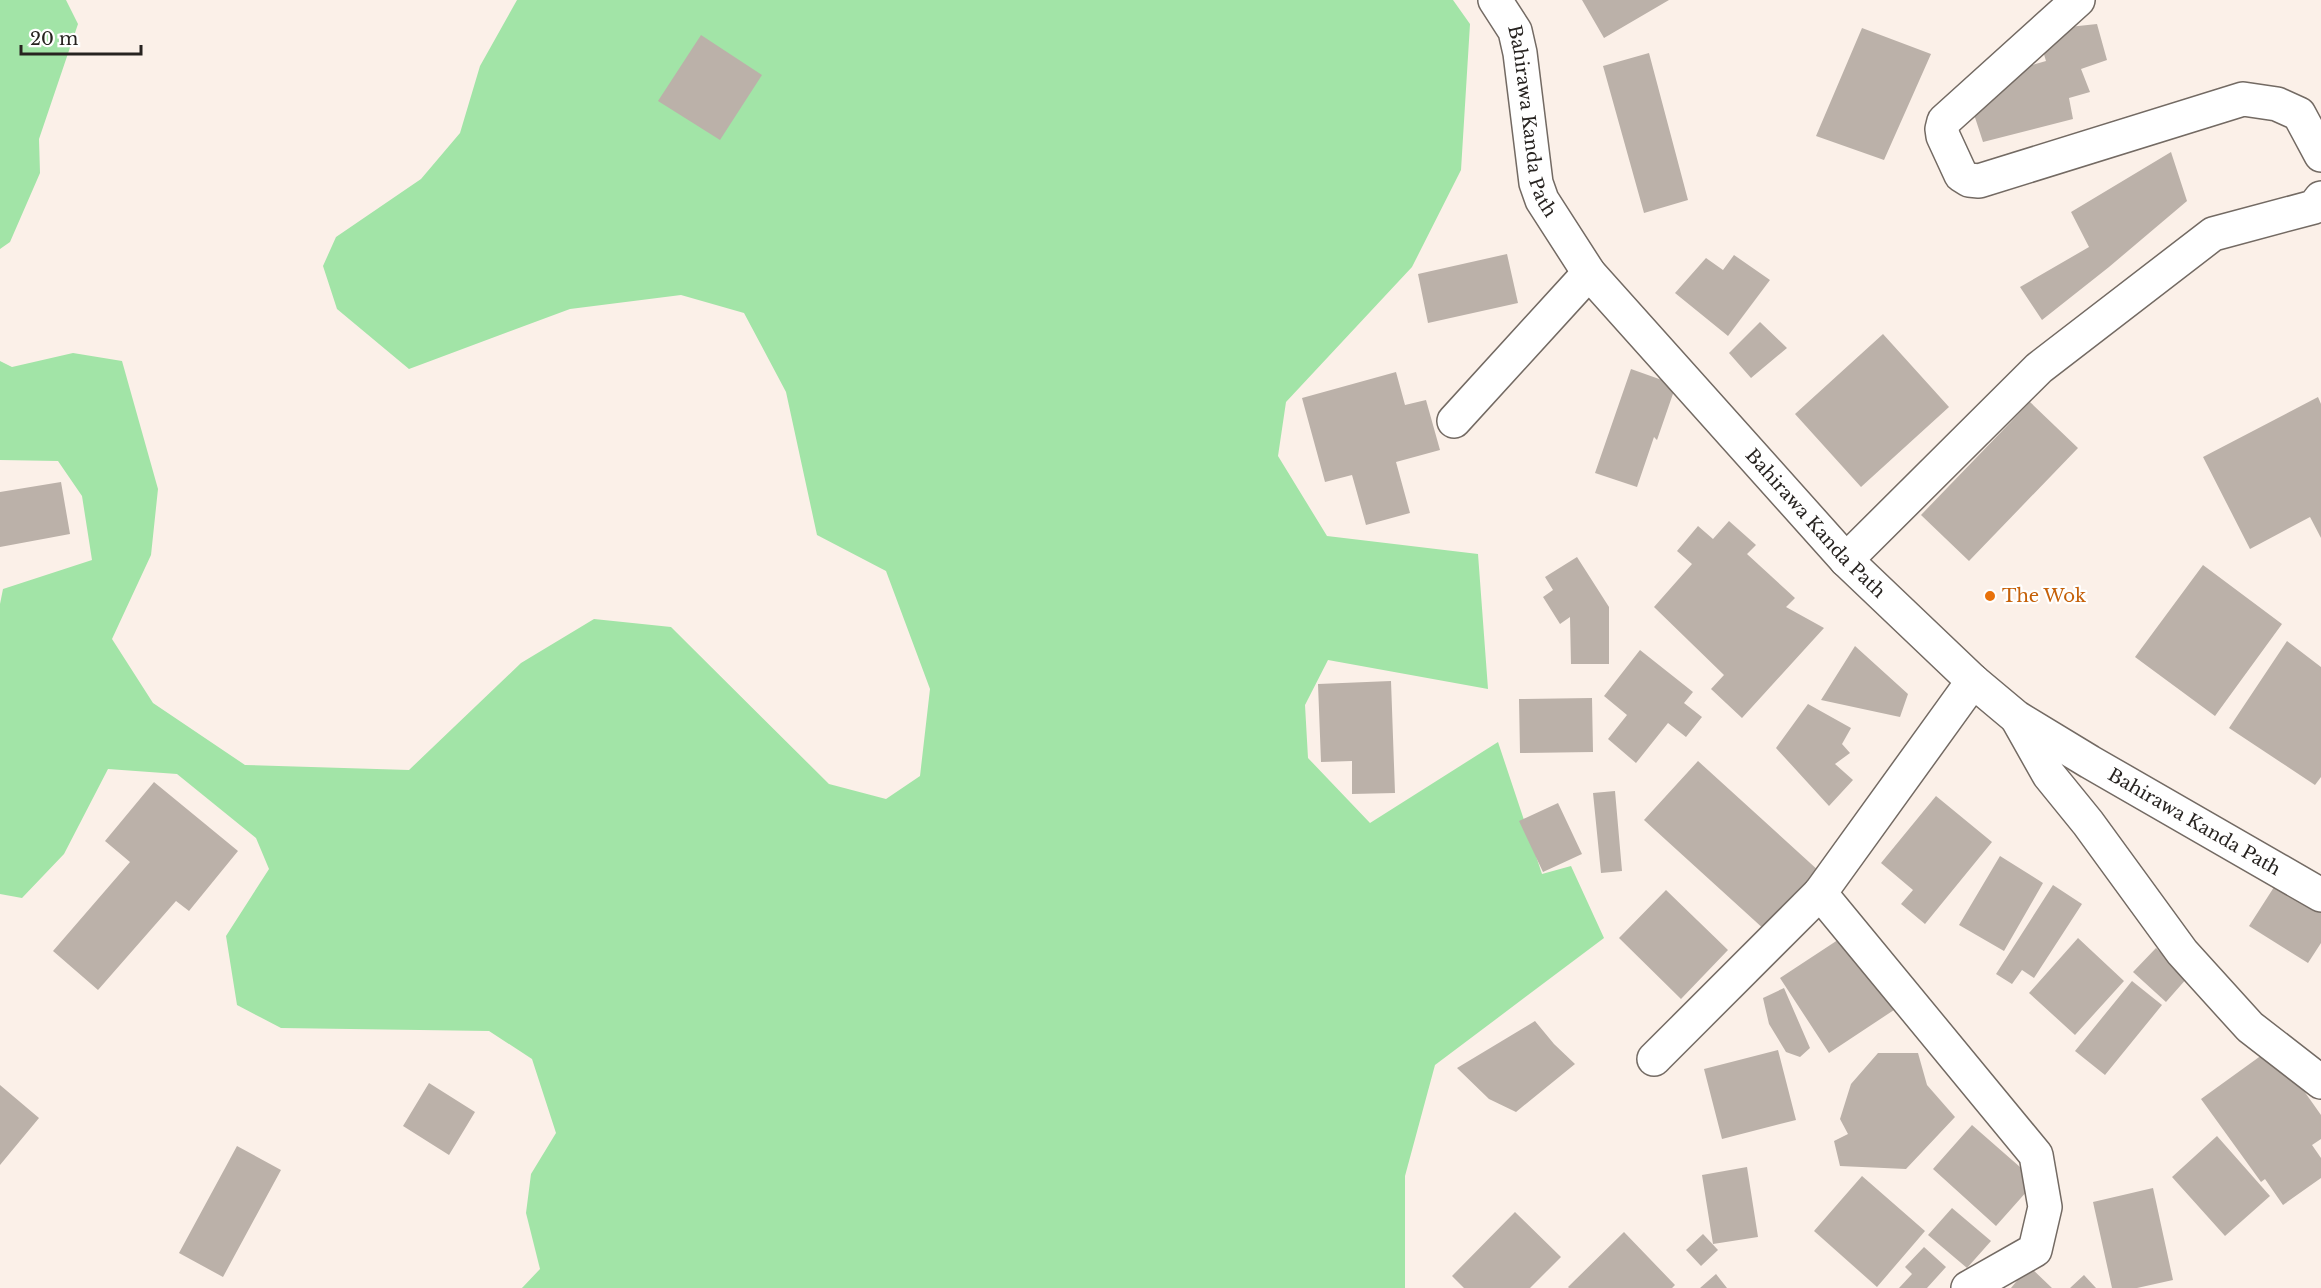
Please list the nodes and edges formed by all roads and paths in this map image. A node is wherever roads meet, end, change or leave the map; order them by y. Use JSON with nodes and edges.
{"nodes":[{"id":1,"x":1495,"y":0,"type":"edge"},
{"id":2,"x":2078,"y":0,"type":"edge"},
{"id":3,"x":2321,"y":155,"type":"edge"},
{"id":4,"x":2321,"y":198,"type":"edge"},
{"id":5,"x":1589,"y":273,"type":"junction"},
{"id":6,"x":1454,"y":422,"type":"dead end"},
{"id":7,"x":1846,"y":560,"type":"junction"},
{"id":8,"x":1973,"y":681,"type":"junction"},
{"id":9,"x":2016,"y":717,"type":"junction"},
{"id":10,"x":1820,"y":893,"type":"junction"},
{"id":11,"x":2321,"y":895,"type":"edge"},
{"id":12,"x":1654,"y":1059,"type":"dead end"},
{"id":13,"x":2321,"y":1082,"type":"edge"},
{"id":14,"x":1968,"y":1288,"type":"edge"}],
"edges":[{"from":1,"to":5,"type":"street","name":"Bahirawa Kanda Path"},
{"from":2,"to":3,"type":"street"},
{"from":4,"to":7,"type":"street"},
{"from":5,"to":6,"type":"street"},
{"from":5,"to":7,"type":"street","name":"Bahirawa Kanda Path"},
{"from":7,"to":8,"type":"street","name":"Bahirawa Kanda Path"},
{"from":8,"to":9,"type":"street","name":"Bahirawa Kanda Path"},
{"from":8,"to":10,"type":"street"},
{"from":9,"to":11,"type":"street","name":"Bahirawa Kanda Path"},
{"from":9,"to":13,"type":"street"},
{"from":10,"to":12,"type":"street"},
{"from":10,"to":14,"type":"street"}]}
